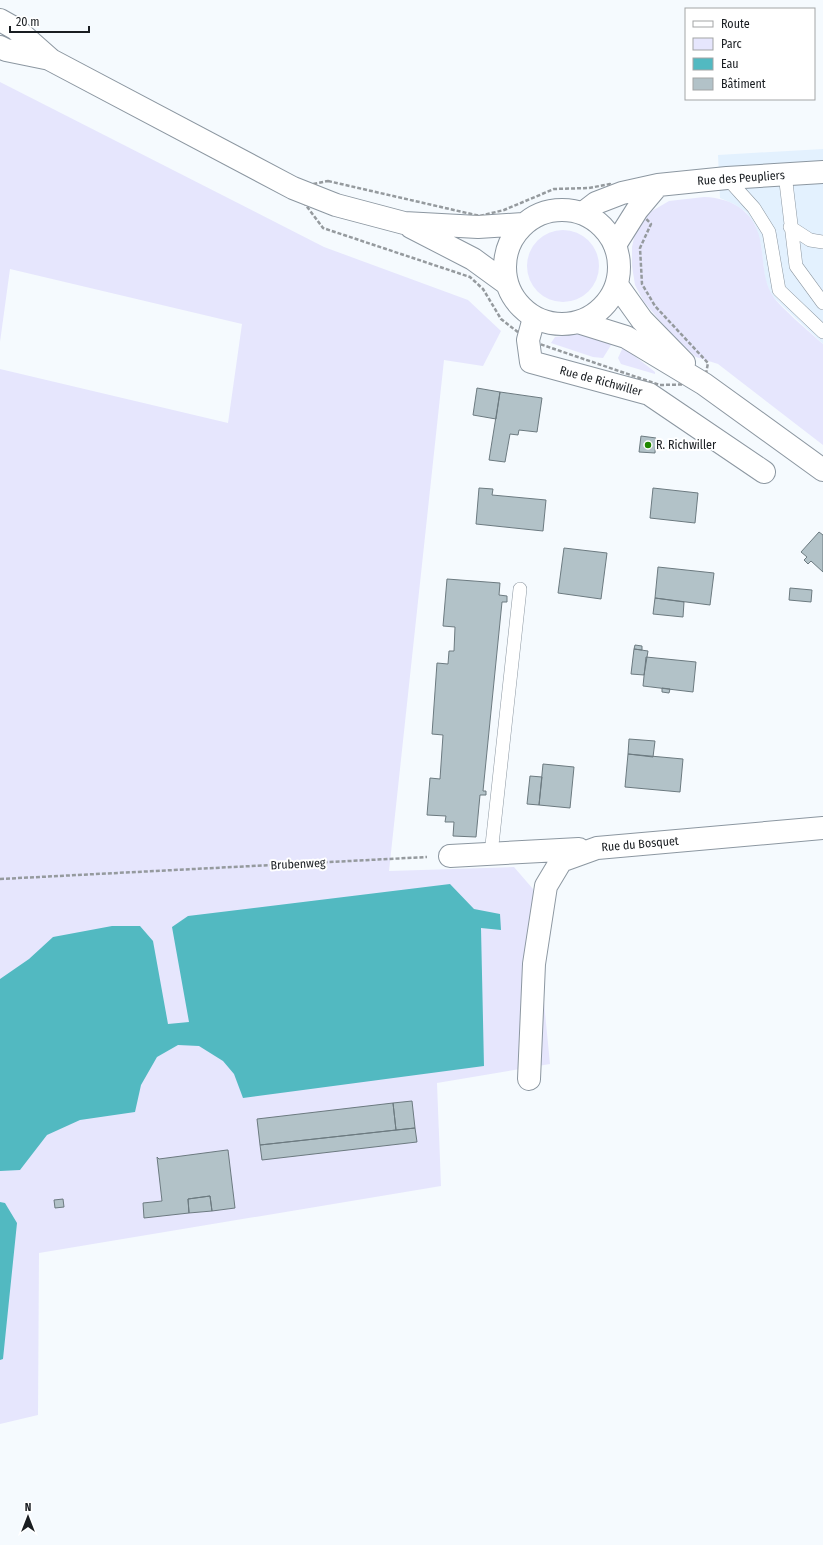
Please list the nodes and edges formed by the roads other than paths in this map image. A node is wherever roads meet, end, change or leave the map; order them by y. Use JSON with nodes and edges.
{"nodes":[{"id":1,"x":0,"y":20,"type":"edge"},
{"id":2,"x":0,"y":47,"type":"edge"},
{"id":3,"x":52,"y":60,"type":"junction"},
{"id":4,"x":823,"y":172,"type":"edge"},
{"id":5,"x":785,"y":174,"type":"junction"},
{"id":6,"x":727,"y":178,"type":"junction"},
{"id":7,"x":658,"y":185,"type":"junction"},
{"id":8,"x":583,"y":213,"type":"junction"},
{"id":9,"x":404,"y":223,"type":"junction"},
{"id":10,"x":523,"y":224,"type":"junction"},
{"id":11,"x":790,"y":227,"type":"junction"},
{"id":12,"x":823,"y":242,"type":"edge"},
{"id":13,"x":616,"y":245,"type":"junction"},
{"id":14,"x":506,"y":284,"type":"junction"},
{"id":15,"x":617,"y":285,"type":"junction"},
{"id":16,"x":823,"y":303,"type":"edge"},
{"id":17,"x":534,"y":318,"type":"junction"},
{"id":18,"x":578,"y":322,"type":"junction"},
{"id":19,"x":823,"y":332,"type":"edge"},
{"id":20,"x":704,"y":384,"type":"junction"},
{"id":21,"x":823,"y":470,"type":"edge"},
{"id":22,"x":764,"y":472,"type":"dead end"},
{"id":23,"x":520,"y":589,"type":"dead end"},
{"id":24,"x":823,"y":828,"type":"edge"},
{"id":25,"x":597,"y":848,"type":"junction"},
{"id":26,"x":491,"y":854,"type":"junction"},
{"id":27,"x":450,"y":856,"type":"road end"},
{"id":28,"x":529,"y":1079,"type":"dead end"}],
"edges":[{"from":1,"to":3,"type":"main road"},
{"from":2,"to":3,"type":"main road"},
{"from":3,"to":9,"type":"main road"},
{"from":4,"to":5,"type":"main road","name":"Rue des Peupliers"},
{"from":5,"to":6,"type":"main road","name":"Rue des Peupliers"},
{"from":5,"to":11,"type":"lane"},
{"from":6,"to":7,"type":"main road","name":"Rue des Peupliers"},
{"from":6,"to":19,"type":"lane"},
{"from":7,"to":8,"type":"main road","name":"Rue des Peupliers"},
{"from":7,"to":13,"type":"main road"},
{"from":8,"to":10,"type":"main road"},
{"from":8,"to":13,"type":"main road"},
{"from":9,"to":10,"type":"main road"},
{"from":9,"to":14,"type":"main road"},
{"from":10,"to":14,"type":"main road"},
{"from":11,"to":12,"type":"lane"},
{"from":11,"to":16,"type":"lane"},
{"from":13,"to":15,"type":"main road"},
{"from":14,"to":17,"type":"main road"},
{"from":15,"to":18,"type":"main road"},
{"from":15,"to":20,"type":"main road"},
{"from":17,"to":18,"type":"main road"},
{"from":17,"to":22,"type":"main road","name":"Rue de Richwiller"},
{"from":18,"to":20,"type":"main road"},
{"from":20,"to":21,"type":"main road"},
{"from":23,"to":26,"type":"lane"},
{"from":24,"to":25,"type":"main road","name":"Rue du Bosquet"},
{"from":25,"to":26,"type":"main road"},
{"from":25,"to":28,"type":"main road","name":"Rue du Bosquet"},
{"from":26,"to":27,"type":"main road"}]}
